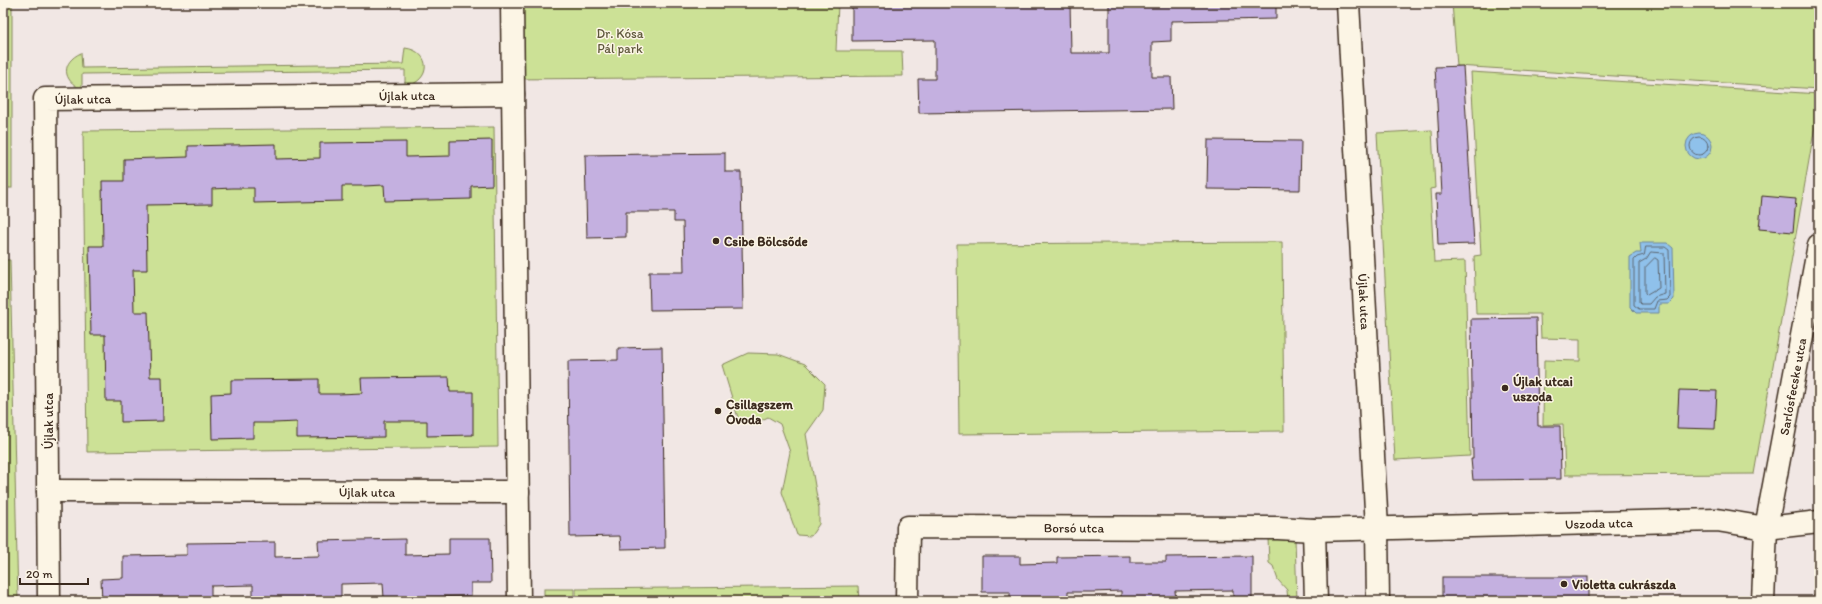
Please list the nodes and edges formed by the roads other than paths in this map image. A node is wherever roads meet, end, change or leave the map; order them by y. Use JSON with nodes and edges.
{"nodes":[{"id":1,"x":512,"y":3,"type":"edge"},
{"id":2,"x":1348,"y":3,"type":"edge"},
{"id":3,"x":513,"y":94,"type":"junction"},
{"id":4,"x":1819,"y":245,"type":"edge"},
{"id":5,"x":48,"y":491,"type":"junction"},
{"id":6,"x":518,"y":492,"type":"junction"},
{"id":7,"x":1819,"y":522,"type":"edge"},
{"id":8,"x":1377,"y":528,"type":"junction"},
{"id":9,"x":1766,"y":528,"type":"junction"},
{"id":10,"x":1314,"y":530,"type":"junction"},
{"id":11,"x":49,"y":601,"type":"edge"},
{"id":12,"x":519,"y":601,"type":"edge"},
{"id":13,"x":907,"y":601,"type":"edge"},
{"id":14,"x":1316,"y":601,"type":"edge"},
{"id":15,"x":1378,"y":601,"type":"edge"},
{"id":16,"x":1763,"y":601,"type":"edge"}],
"edges":[{"from":1,"to":3,"type":"street"},
{"from":2,"to":8,"type":"street","name":"Újlak utca"},
{"from":3,"to":5,"type":"street","name":"Újlak utca"},
{"from":3,"to":6,"type":"street"},
{"from":4,"to":9,"type":"street","name":"Sarlósfecske utca"},
{"from":5,"to":6,"type":"street","name":"Újlak utca"},
{"from":5,"to":11,"type":"street","name":"Újlak utca"},
{"from":6,"to":12,"type":"street"},
{"from":7,"to":9,"type":"street","name":"Uszoda utca"},
{"from":8,"to":9,"type":"street","name":"Uszoda utca"},
{"from":8,"to":10,"type":"street","name":"Borsó utca"},
{"from":8,"to":15,"type":"street","name":"Újlak utca"},
{"from":9,"to":16,"type":"street","name":"Sarlósfecske utca"},
{"from":10,"to":13,"type":"street","name":"Borsó utca"},
{"from":10,"to":14,"type":"street"}]}
